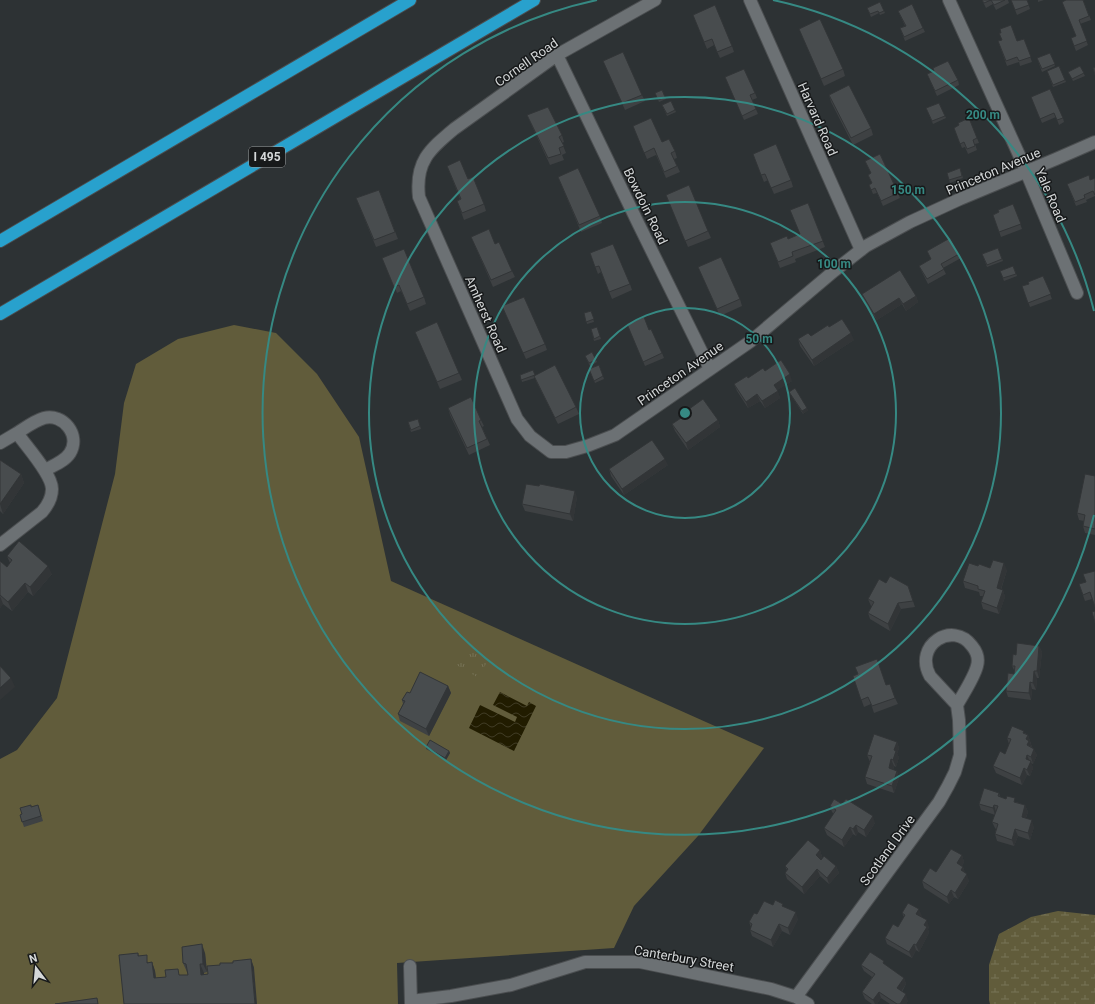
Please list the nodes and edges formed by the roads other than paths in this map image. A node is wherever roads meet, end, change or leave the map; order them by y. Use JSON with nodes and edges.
{"nodes":[{"id":1,"x":410,"y":0,"type":"edge"},
{"id":2,"x":534,"y":0,"type":"edge"},
{"id":3,"x":655,"y":0,"type":"edge"},
{"id":4,"x":750,"y":0,"type":"edge"},
{"id":5,"x":949,"y":0,"type":"edge"},
{"id":6,"x":557,"y":55,"type":"junction"},
{"id":7,"x":1095,"y":142,"type":"edge"},
{"id":8,"x":423,"y":162,"type":"joint"},
{"id":9,"x":1026,"y":172,"type":"junction"},
{"id":10,"x":0,"y":240,"type":"edge"},
{"id":11,"x":861,"y":250,"type":"junction"},
{"id":12,"x":1077,"y":292,"type":"dead end"},
{"id":13,"x":0,"y":314,"type":"edge"},
{"id":14,"x":710,"y":369,"type":"junction"},
{"id":15,"x":17,"y":433,"type":"junction"},
{"id":16,"x":0,"y":443,"type":"edge"},
{"id":17,"x":566,"y":452,"type":"joint"},
{"id":18,"x":45,"y":470,"type":"junction"},
{"id":19,"x":0,"y":545,"type":"edge"},
{"id":20,"x":956,"y":705,"type":"junction"},
{"id":21,"x":410,"y":966,"type":"dead end"},
{"id":22,"x":796,"y":997,"type":"junction"},
{"id":23,"x":411,"y":1003,"type":"edge"},
{"id":24,"x":808,"y":1004,"type":"edge"}],
"edges":[{"from":1,"to":10,"type":"highway"},
{"from":2,"to":13,"type":"highway","number":"I 495"},
{"from":3,"to":6,"type":"street","name":"Cornell Road"},
{"from":4,"to":11,"type":"street","name":"Harvard Road"},
{"from":5,"to":9,"type":"street","name":"Yale Road"},
{"from":6,"to":8,"type":"street","name":"Cornell Road"},
{"from":6,"to":14,"type":"street","name":"Bowdoin Road"},
{"from":7,"to":9,"type":"street","name":"Princeton Avenue"},
{"from":8,"to":17,"type":"street","name":"Amherst Road"},
{"from":9,"to":11,"type":"street","name":"Princeton Avenue"},
{"from":9,"to":12,"type":"street","name":"Yale Road"},
{"from":11,"to":14,"type":"street","name":"Princeton Avenue"},
{"from":14,"to":17,"type":"street","name":"Princeton Avenue"},
{"from":15,"to":16,"type":"street"},
{"from":15,"to":18,"type":"street"},
{"from":15,"to":18,"type":"street"},
{"from":18,"to":19,"type":"street"},
{"from":20,"to":20,"type":"street"},
{"from":20,"to":22,"type":"street","name":"Scotland Drive"},
{"from":21,"to":23,"type":"street"},
{"from":22,"to":23,"type":"street","name":"Canterbury Street"},
{"from":22,"to":24,"type":"street","name":"Canterbury Street"}]}
